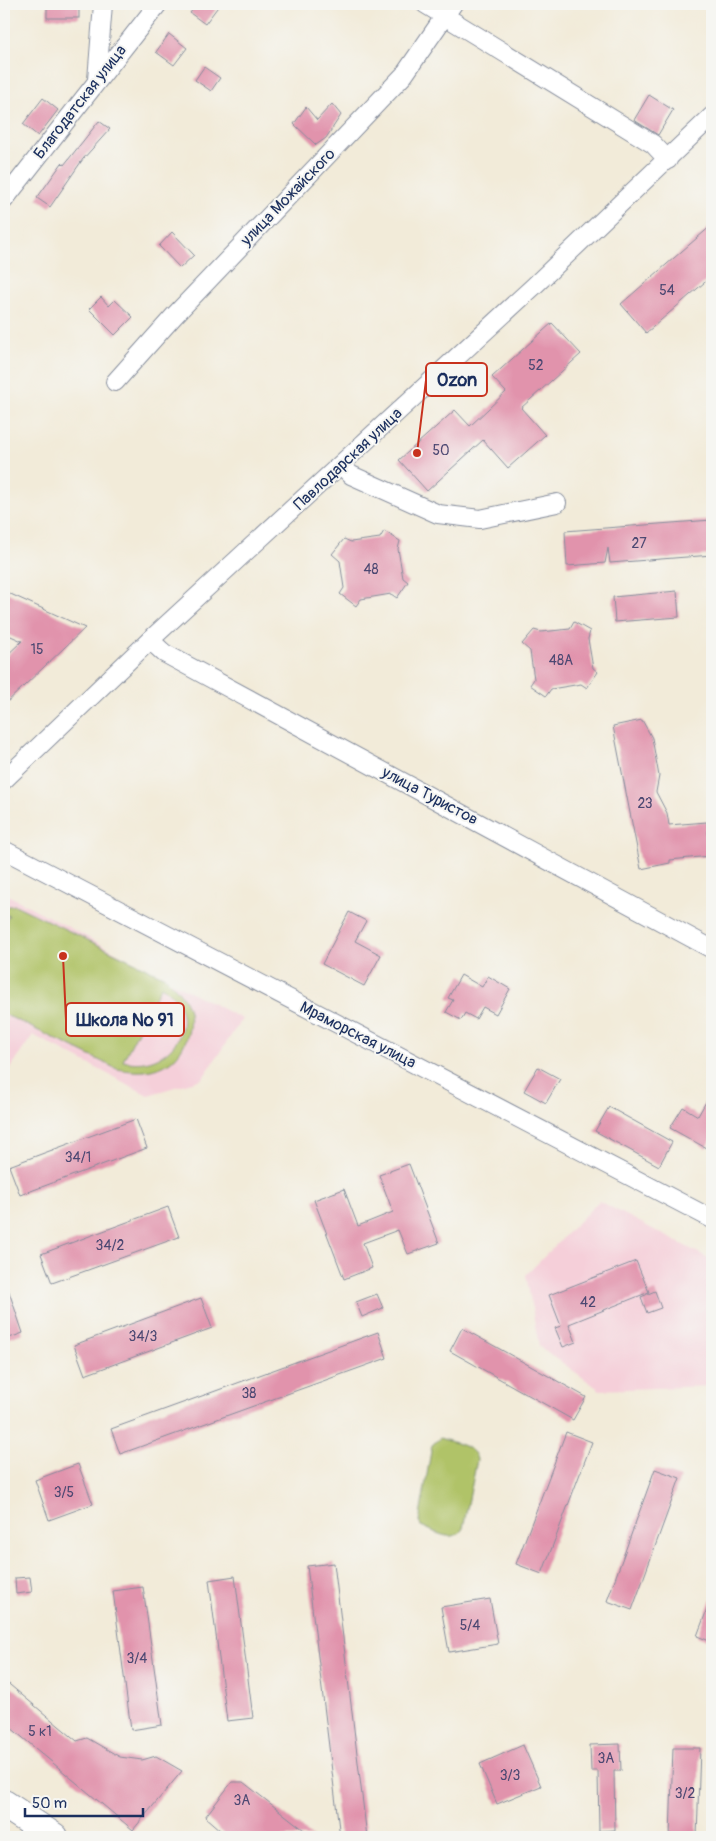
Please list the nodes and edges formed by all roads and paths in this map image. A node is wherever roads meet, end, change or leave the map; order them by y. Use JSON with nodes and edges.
{"nodes":[{"id":1,"x":103,"y":4,"type":"edge"},
{"id":2,"x":158,"y":4,"type":"edge"},
{"id":3,"x":425,"y":4,"type":"edge"},
{"id":4,"x":449,"y":11,"type":"edge"},
{"id":5,"x":97,"y":80,"type":"junction"},
{"id":6,"x":712,"y":116,"type":"edge"},
{"id":7,"x":668,"y":160,"type":"junction"},
{"id":8,"x":4,"y":200,"type":"edge"},
{"id":9,"x":115,"y":382,"type":"dead end"},
{"id":10,"x":342,"y":465,"type":"junction"},
{"id":11,"x":557,"y":503,"type":"dead end"},
{"id":12,"x":150,"y":640,"type":"junction"},
{"id":13,"x":4,"y":780,"type":"edge"},
{"id":14,"x":4,"y":850,"type":"edge"},
{"id":15,"x":712,"y":949,"type":"edge"},
{"id":16,"x":712,"y":1219,"type":"edge"},
{"id":17,"x":4,"y":1804,"type":"edge"},
{"id":18,"x":54,"y":1837,"type":"edge"}],
"edges":[{"from":1,"to":5,"type":"street"},
{"from":2,"to":5,"type":"street","name":"Благодатская улица"},
{"from":3,"to":4,"type":"street"},
{"from":4,"to":7,"type":"street"},
{"from":4,"to":9,"type":"street","name":"улица Можайского"},
{"from":5,"to":8,"type":"street","name":"Благодатская улица"},
{"from":6,"to":7,"type":"street","name":"Павлодарская улица"},
{"from":7,"to":10,"type":"street","name":"Павлодарская улица"},
{"from":10,"to":11,"type":"street"},
{"from":10,"to":12,"type":"street","name":"Павлодарская улица"},
{"from":12,"to":13,"type":"street","name":"Павлодарская улица"},
{"from":12,"to":15,"type":"street","name":"улица Туристов"},
{"from":14,"to":16,"type":"street","name":"Мраморская улица"},
{"from":17,"to":18,"type":"main road"}]}
